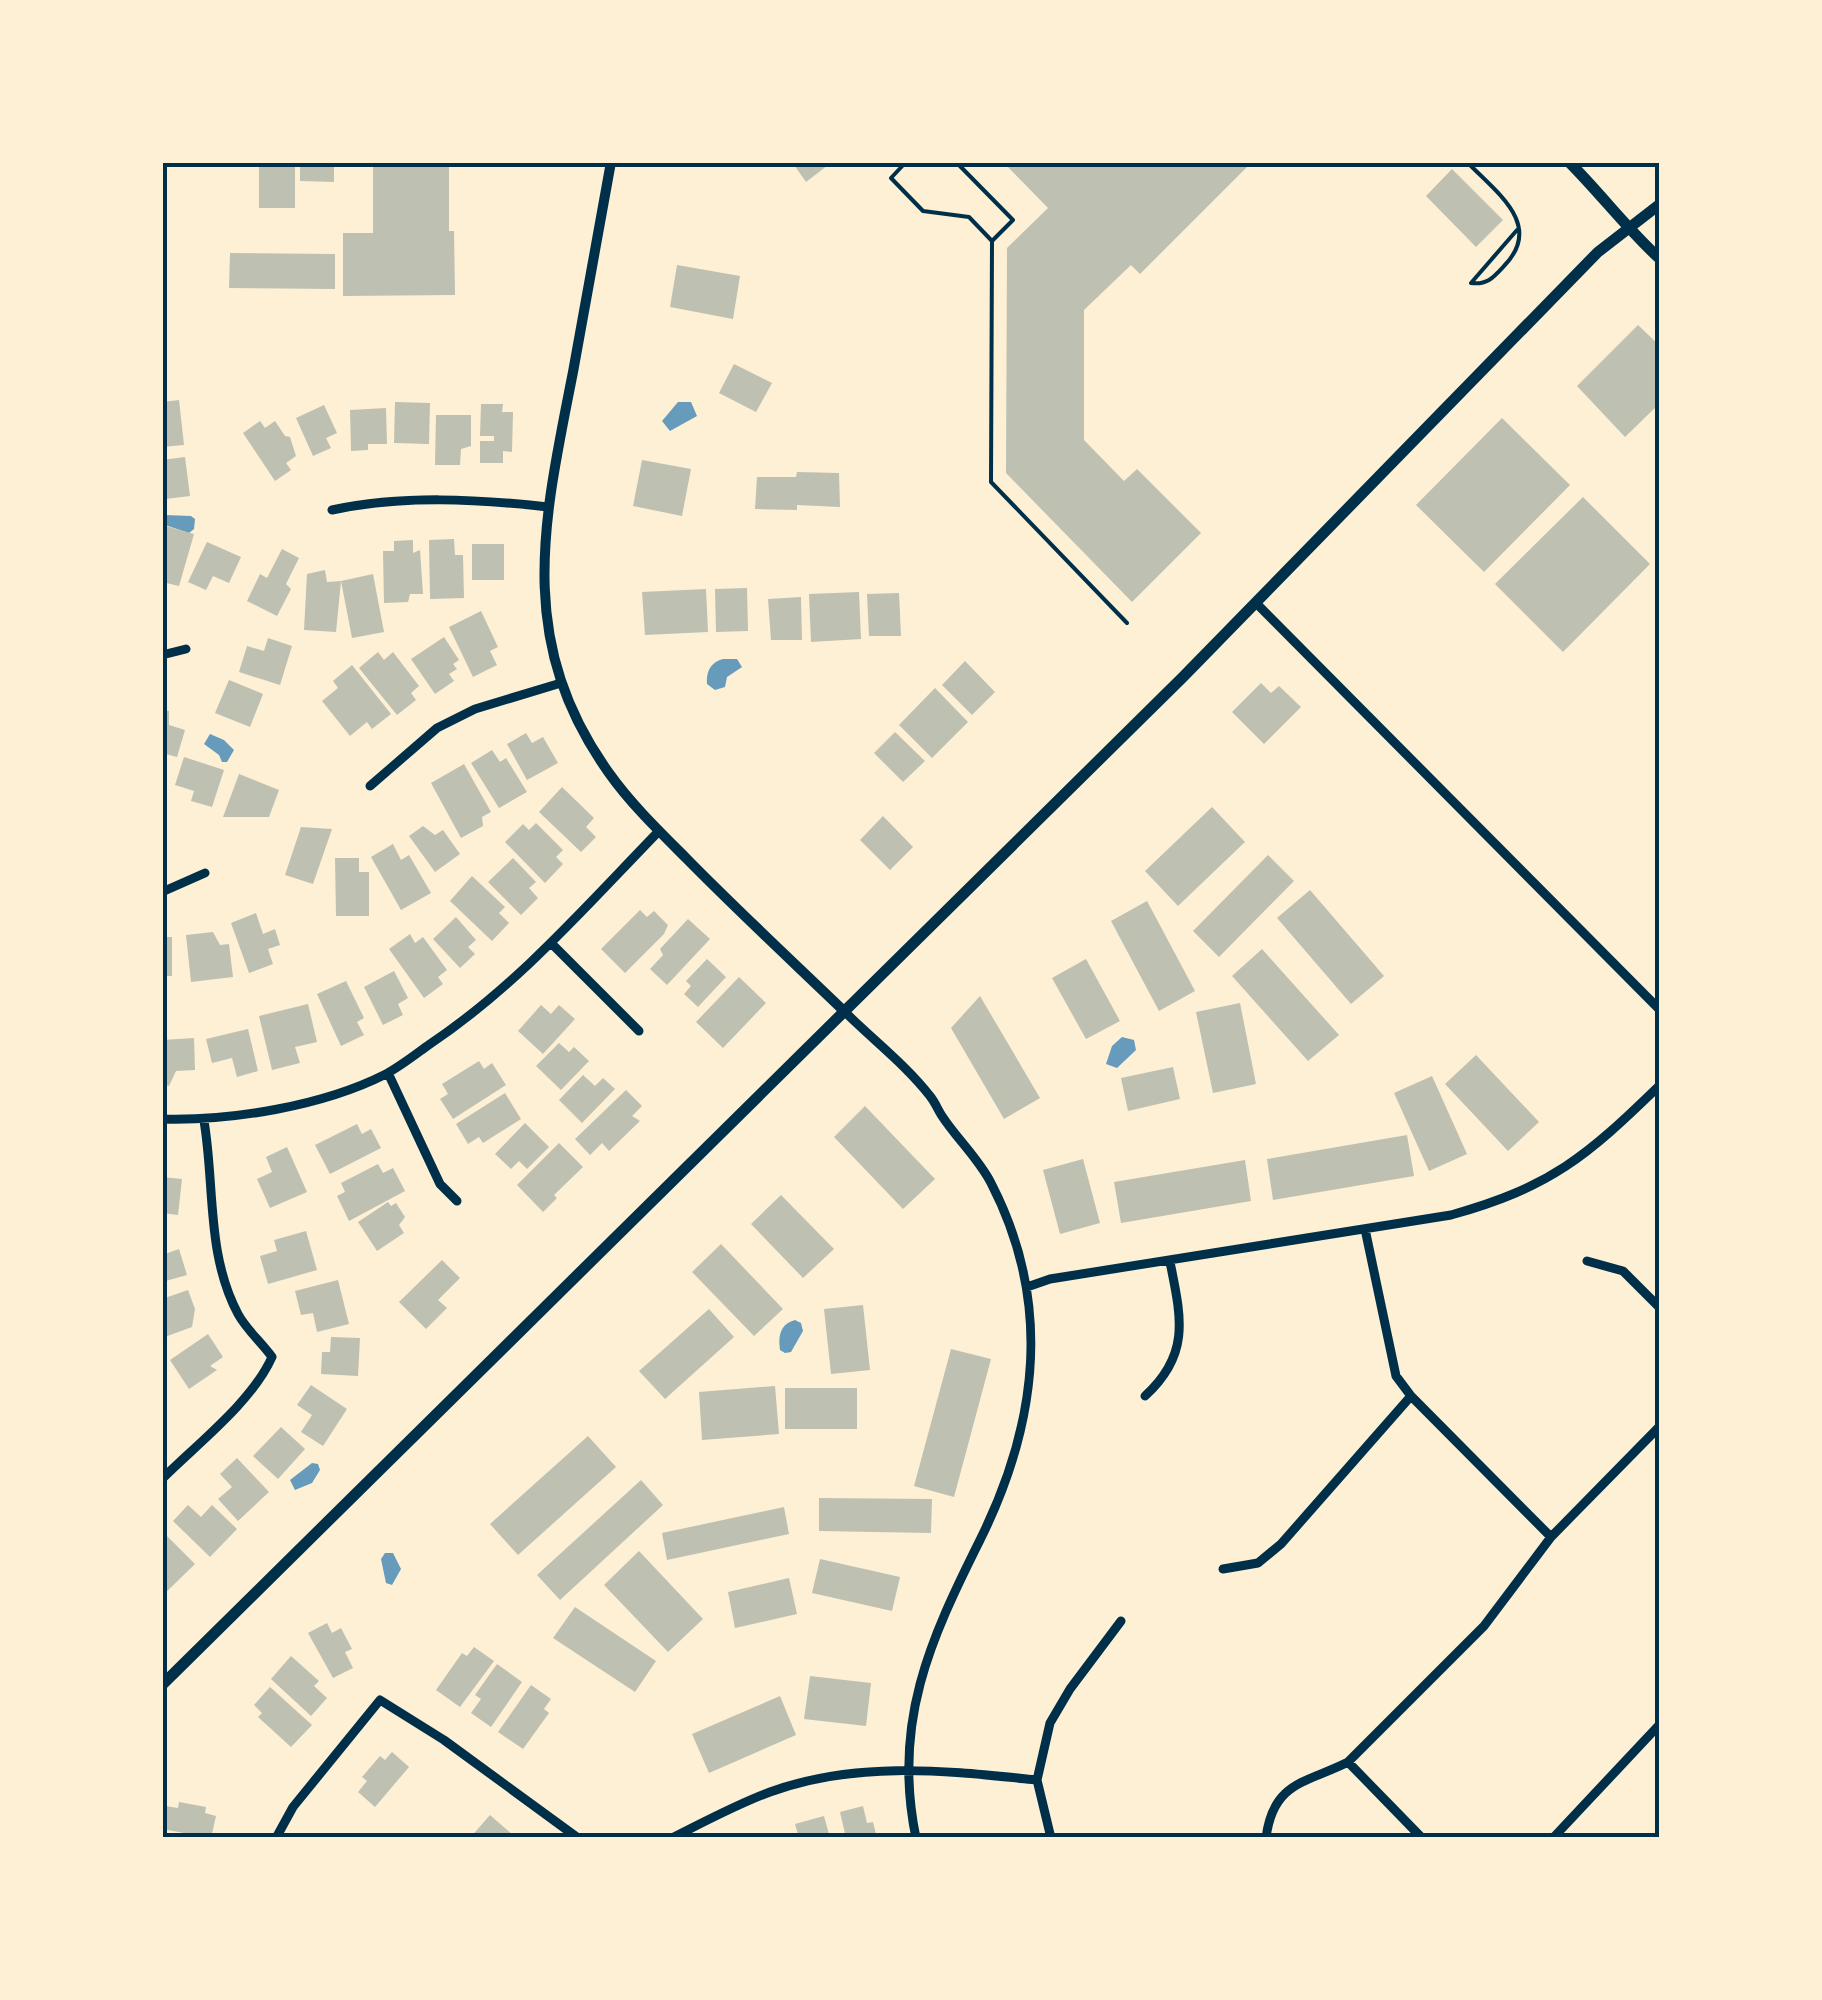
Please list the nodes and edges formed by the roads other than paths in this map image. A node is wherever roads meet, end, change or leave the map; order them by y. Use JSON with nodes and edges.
{"nodes":[{"id":1,"x":611,"y":162,"type":"edge"},
{"id":2,"x":906,"y":162,"type":"edge"},
{"id":3,"x":956,"y":162,"type":"edge"},
{"id":4,"x":1467,"y":162,"type":"edge"},
{"id":5,"x":1569,"y":162,"type":"edge"},
{"id":6,"x":1660,"y":204,"type":"edge"},
{"id":7,"x":1519,"y":227,"type":"junction"},
{"id":8,"x":1628,"y":230,"type":"junction"},
{"id":9,"x":992,"y":241,"type":"junction"},
{"id":10,"x":1660,"y":259,"type":"edge"},
{"id":11,"x":548,"y":507,"type":"junction"},
{"id":12,"x":332,"y":510,"type":"dead end"},
{"id":13,"x":1256,"y":604,"type":"junction"},
{"id":14,"x":1128,"y":623,"type":"dead end"},
{"id":15,"x":186,"y":649,"type":"dead end"},
{"id":16,"x":162,"y":655,"type":"edge"},
{"id":17,"x":562,"y":683,"type":"junction"},
{"id":18,"x":370,"y":786,"type":"dead end"},
{"id":19,"x":659,"y":830,"type":"junction"},
{"id":20,"x":205,"y":873,"type":"dead end"},
{"id":21,"x":162,"y":892,"type":"edge"},
{"id":22,"x":552,"y":944,"type":"junction"},
{"id":23,"x":1660,"y":1010,"type":"edge"},
{"id":24,"x":844,"y":1011,"type":"junction"},
{"id":25,"x":638,"y":1031,"type":"dead end"},
{"id":26,"x":388,"y":1073,"type":"junction"},
{"id":27,"x":1660,"y":1085,"type":"edge"},
{"id":28,"x":162,"y":1120,"type":"edge"},
{"id":29,"x":204,"y":1121,"type":"junction"},
{"id":30,"x":457,"y":1202,"type":"dead end"},
{"id":31,"x":1364,"y":1229,"type":"junction"},
{"id":32,"x":1587,"y":1261,"type":"dead end"},
{"id":33,"x":1170,"y":1262,"type":"junction"},
{"id":34,"x":1027,"y":1287,"type":"junction"},
{"id":35,"x":1660,"y":1308,"type":"edge"},
{"id":36,"x":1145,"y":1396,"type":"dead end"},
{"id":37,"x":1411,"y":1396,"type":"junction"},
{"id":38,"x":1660,"y":1426,"type":"edge"},
{"id":39,"x":162,"y":1479,"type":"edge"},
{"id":40,"x":1551,"y":1538,"type":"junction"},
{"id":41,"x":1223,"y":1569,"type":"dead end"},
{"id":42,"x":1122,"y":1621,"type":"dead end"},
{"id":43,"x":162,"y":1685,"type":"edge"},
{"id":44,"x":1660,"y":1724,"type":"edge"},
{"id":45,"x":1348,"y":1762,"type":"junction"},
{"id":46,"x":909,"y":1768,"type":"junction"},
{"id":47,"x":1037,"y":1780,"type":"junction"},
{"id":48,"x":276,"y":1838,"type":"edge"},
{"id":49,"x":578,"y":1838,"type":"edge"},
{"id":50,"x":672,"y":1838,"type":"edge"},
{"id":51,"x":916,"y":1838,"type":"edge"},
{"id":52,"x":1050,"y":1838,"type":"edge"},
{"id":53,"x":1266,"y":1838,"type":"edge"},
{"id":54,"x":1422,"y":1838,"type":"edge"},
{"id":55,"x":1553,"y":1838,"type":"edge"}],
"edges":[{"from":1,"to":11,"type":"street"},
{"from":2,"to":9,"type":"lane"},
{"from":3,"to":9,"type":"lane"},
{"from":4,"to":7,"type":"lane"},
{"from":5,"to":8,"type":"main road"},
{"from":6,"to":8,"type":"main road"},
{"from":7,"to":7,"type":"lane"},
{"from":8,"to":10,"type":"main road"},
{"from":8,"to":13,"type":"main road"},
{"from":9,"to":14,"type":"lane"},
{"from":11,"to":12,"type":"street"},
{"from":11,"to":17,"type":"street"},
{"from":13,"to":23,"type":"street"},
{"from":13,"to":24,"type":"main road"},
{"from":15,"to":16,"type":"street"},
{"from":17,"to":18,"type":"street"},
{"from":17,"to":19,"type":"street"},
{"from":19,"to":22,"type":"street"},
{"from":19,"to":24,"type":"street"},
{"from":20,"to":21,"type":"street"},
{"from":22,"to":25,"type":"street"},
{"from":22,"to":26,"type":"street"},
{"from":24,"to":34,"type":"street"},
{"from":24,"to":43,"type":"main road"},
{"from":26,"to":29,"type":"street"},
{"from":26,"to":30,"type":"street"},
{"from":27,"to":31,"type":"street"},
{"from":28,"to":29,"type":"street"},
{"from":29,"to":39,"type":"street"},
{"from":31,"to":33,"type":"street"},
{"from":31,"to":37,"type":"street"},
{"from":32,"to":35,"type":"street"},
{"from":33,"to":34,"type":"street"},
{"from":33,"to":36,"type":"street"},
{"from":34,"to":46,"type":"street"},
{"from":37,"to":40,"type":"street"},
{"from":37,"to":41,"type":"street"},
{"from":38,"to":40,"type":"street"},
{"from":40,"to":45,"type":"street"},
{"from":42,"to":47,"type":"street"},
{"from":44,"to":55,"type":"street"},
{"from":45,"to":53,"type":"street"},
{"from":45,"to":54,"type":"street"},
{"from":46,"to":47,"type":"street"},
{"from":46,"to":50,"type":"street"},
{"from":46,"to":51,"type":"street"},
{"from":47,"to":52,"type":"street"},
{"from":48,"to":49,"type":"street"}]}
